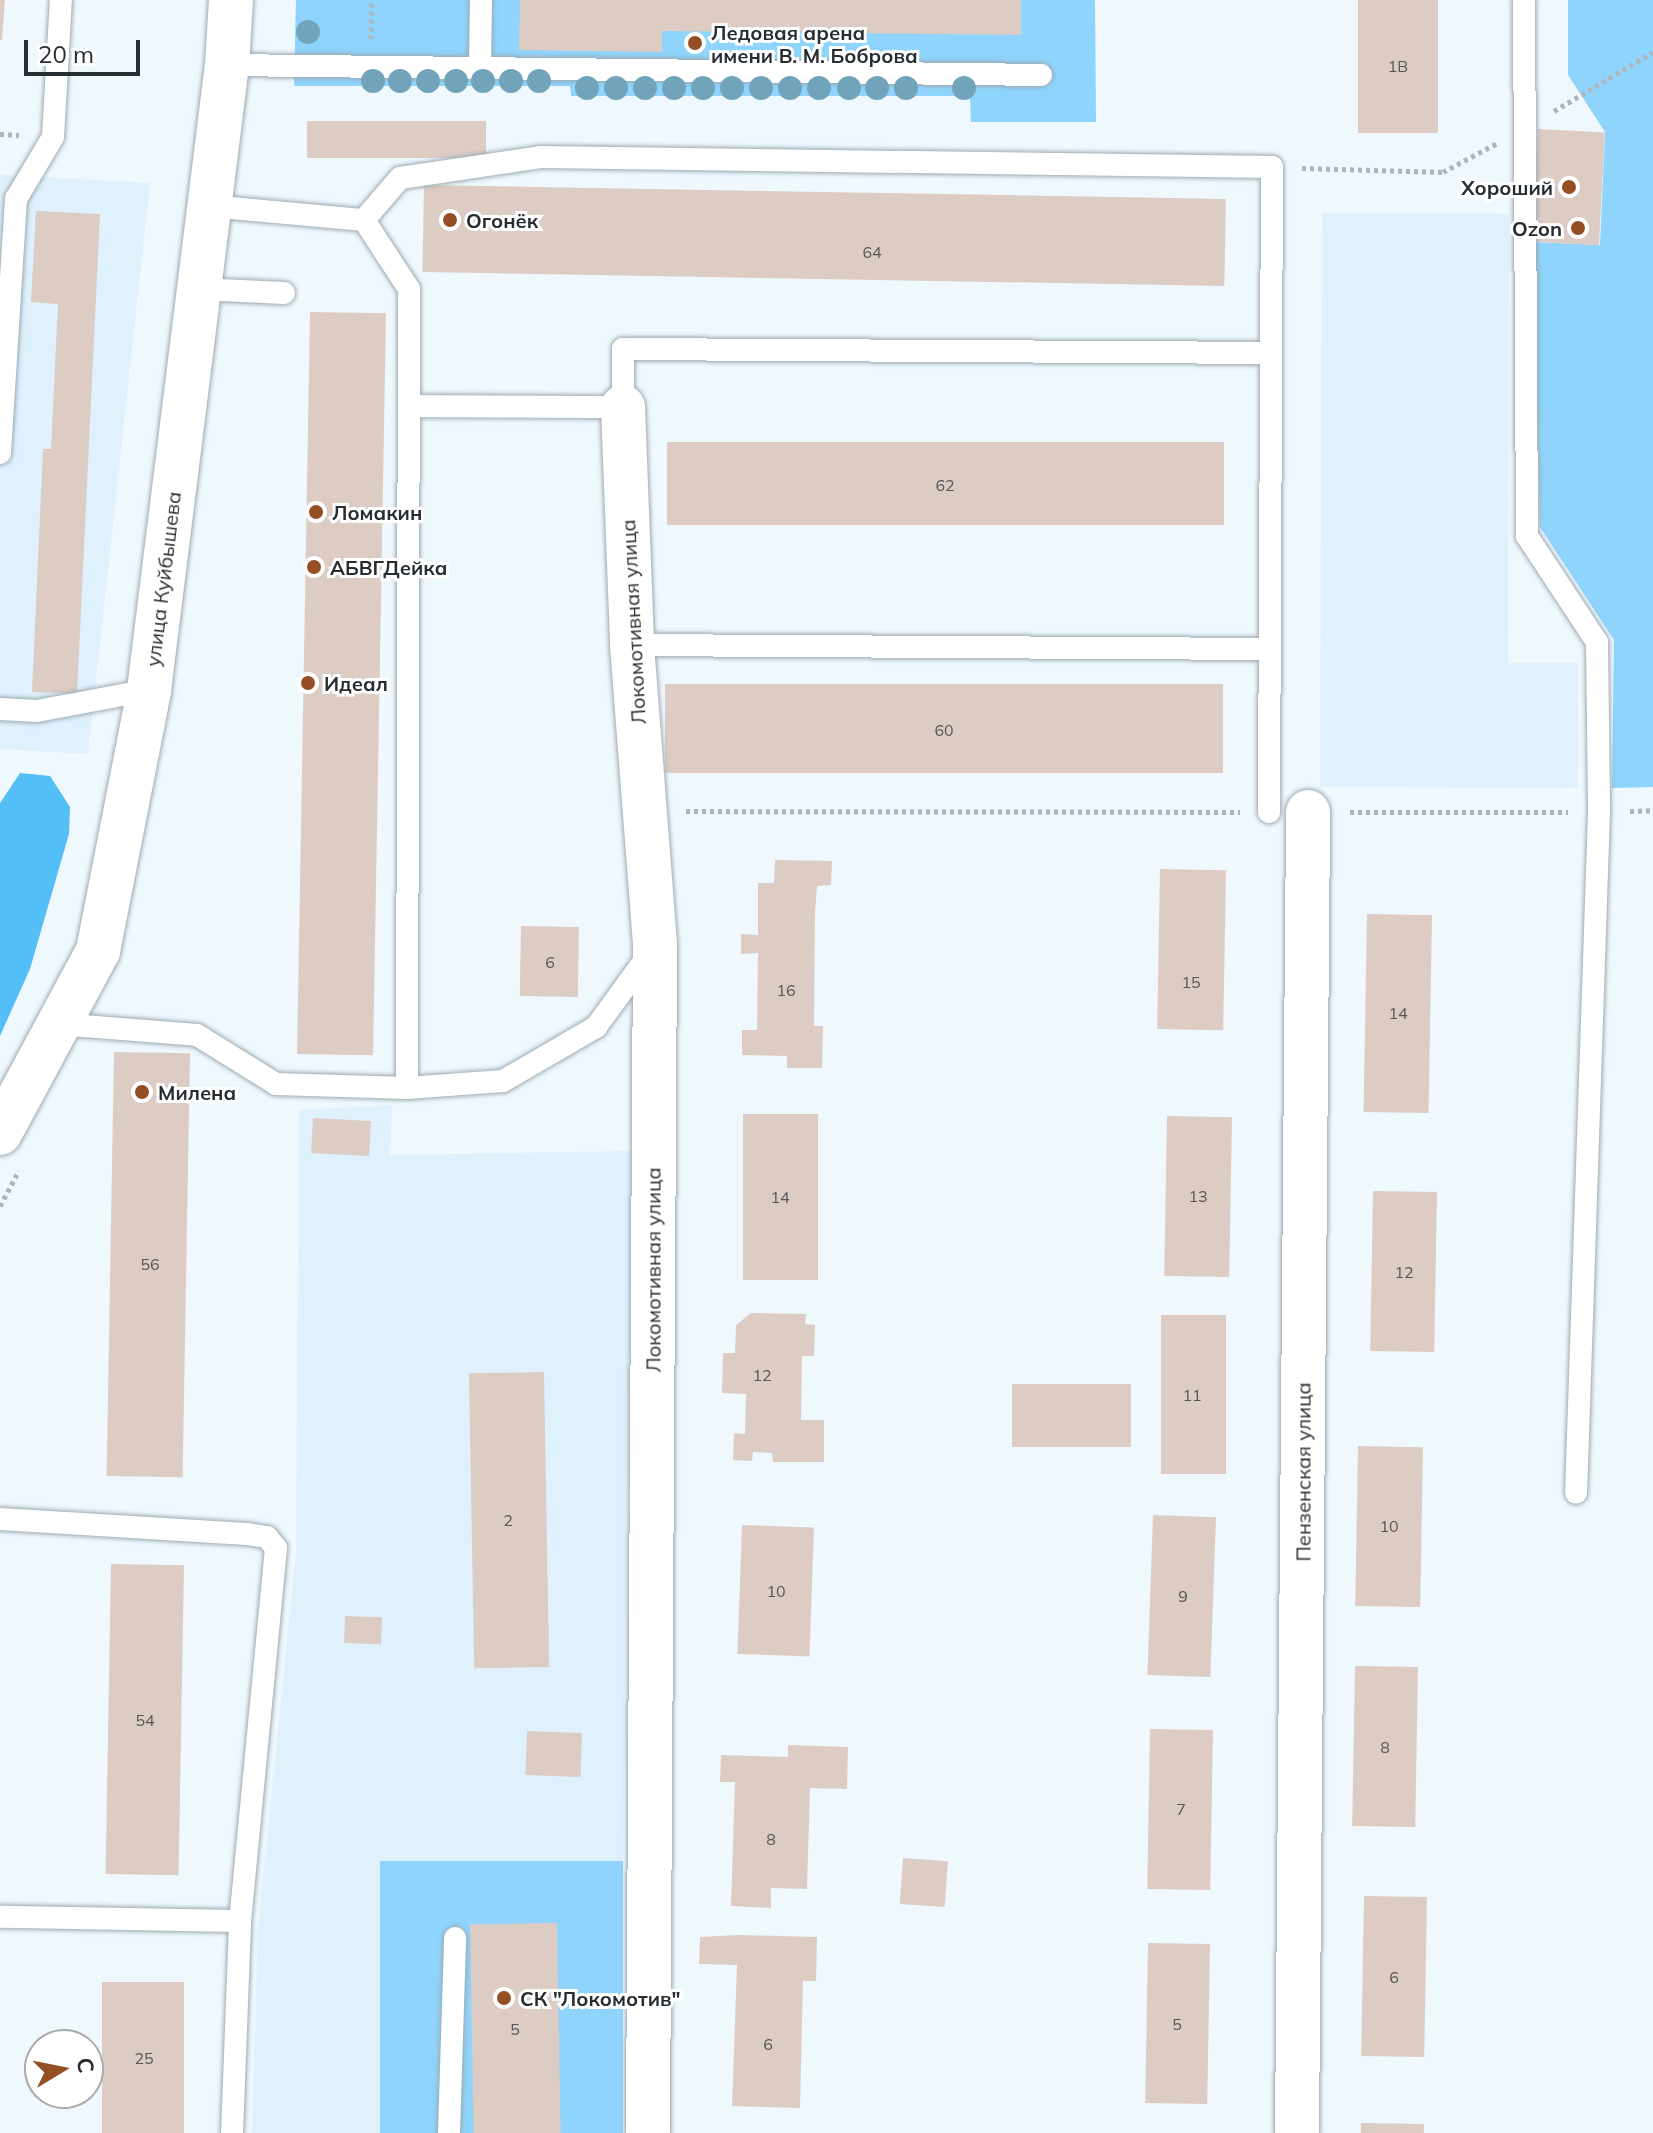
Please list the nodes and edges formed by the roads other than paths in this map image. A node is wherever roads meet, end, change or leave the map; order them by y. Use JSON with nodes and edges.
{"nodes":[{"id":1,"x":61,"y":0,"type":"edge"},
{"id":2,"x":231,"y":0,"type":"edge"},
{"id":3,"x":481,"y":0,"type":"edge"},
{"id":4,"x":1524,"y":0,"type":"edge"},
{"id":5,"x":227,"y":65,"type":"junction"},
{"id":6,"x":480,"y":68,"type":"junction"},
{"id":7,"x":1041,"y":75,"type":"dead end"},
{"id":8,"x":209,"y":206,"type":"junction"},
{"id":9,"x":364,"y":220,"type":"junction"},
{"id":10,"x":199,"y":289,"type":"junction"},
{"id":11,"x":284,"y":293,"type":"dead end"},
{"id":12,"x":1271,"y":353,"type":"junction"},
{"id":13,"x":410,"y":406,"type":"junction"},
{"id":14,"x":623,"y":407,"type":"junction"},
{"id":15,"x":0,"y":453,"type":"edge"},
{"id":16,"x":632,"y":645,"type":"junction"},
{"id":17,"x":1270,"y":649,"type":"junction"},
{"id":18,"x":149,"y":690,"type":"junction"},
{"id":19,"x":0,"y":709,"type":"edge"},
{"id":20,"x":1288,"y":812,"type":"joint"},
{"id":21,"x":655,"y":946,"type":"junction"},
{"id":22,"x":58,"y":1024,"type":"junction"},
{"id":23,"x":407,"y":1088,"type":"junction"},
{"id":24,"x":0,"y":1133,"type":"edge"},
{"id":25,"x":1576,"y":1493,"type":"dead end"},
{"id":26,"x":0,"y":1519,"type":"edge"},
{"id":27,"x":0,"y":1917,"type":"edge"},
{"id":28,"x":240,"y":1921,"type":"junction"},
{"id":29,"x":455,"y":1938,"type":"dead end"},
{"id":30,"x":232,"y":2133,"type":"edge"},
{"id":31,"x":449,"y":2133,"type":"edge"},
{"id":32,"x":648,"y":2133,"type":"edge"},
{"id":33,"x":1297,"y":2133,"type":"edge"}],
"edges":[{"from":1,"to":15,"type":"lane"},
{"from":2,"to":5,"type":"street","name":"улица Куйбышева"},
{"from":3,"to":6,"type":"lane"},
{"from":4,"to":25,"type":"lane"},
{"from":5,"to":6,"type":"lane"},
{"from":5,"to":8,"type":"street","name":"улица Куйбышева"},
{"from":6,"to":7,"type":"lane"},
{"from":8,"to":9,"type":"lane"},
{"from":8,"to":10,"type":"street","name":"улица Куйбышева"},
{"from":9,"to":12,"type":"lane"},
{"from":9,"to":13,"type":"lane"},
{"from":10,"to":11,"type":"lane"},
{"from":10,"to":18,"type":"street","name":"улица Куйбышева"},
{"from":12,"to":14,"type":"lane"},
{"from":12,"to":17,"type":"lane"},
{"from":13,"to":14,"type":"lane"},
{"from":13,"to":23,"type":"lane"},
{"from":14,"to":16,"type":"street","name":"Локомотивная улица"},
{"from":16,"to":17,"type":"lane"},
{"from":16,"to":21,"type":"street","name":"Локомотивная улица"},
{"from":17,"to":20,"type":"lane"},
{"from":18,"to":19,"type":"lane"},
{"from":18,"to":22,"type":"street","name":"улица Куйбышева"},
{"from":20,"to":33,"type":"street","name":"Пензенская улица"},
{"from":21,"to":23,"type":"lane"},
{"from":21,"to":32,"type":"street","name":"Локомотивная улица"},
{"from":22,"to":23,"type":"lane"},
{"from":22,"to":24,"type":"street","name":"улица Куйбышева"},
{"from":26,"to":28,"type":"lane"},
{"from":27,"to":28,"type":"lane"},
{"from":28,"to":30,"type":"lane"},
{"from":29,"to":31,"type":"lane"}]}
